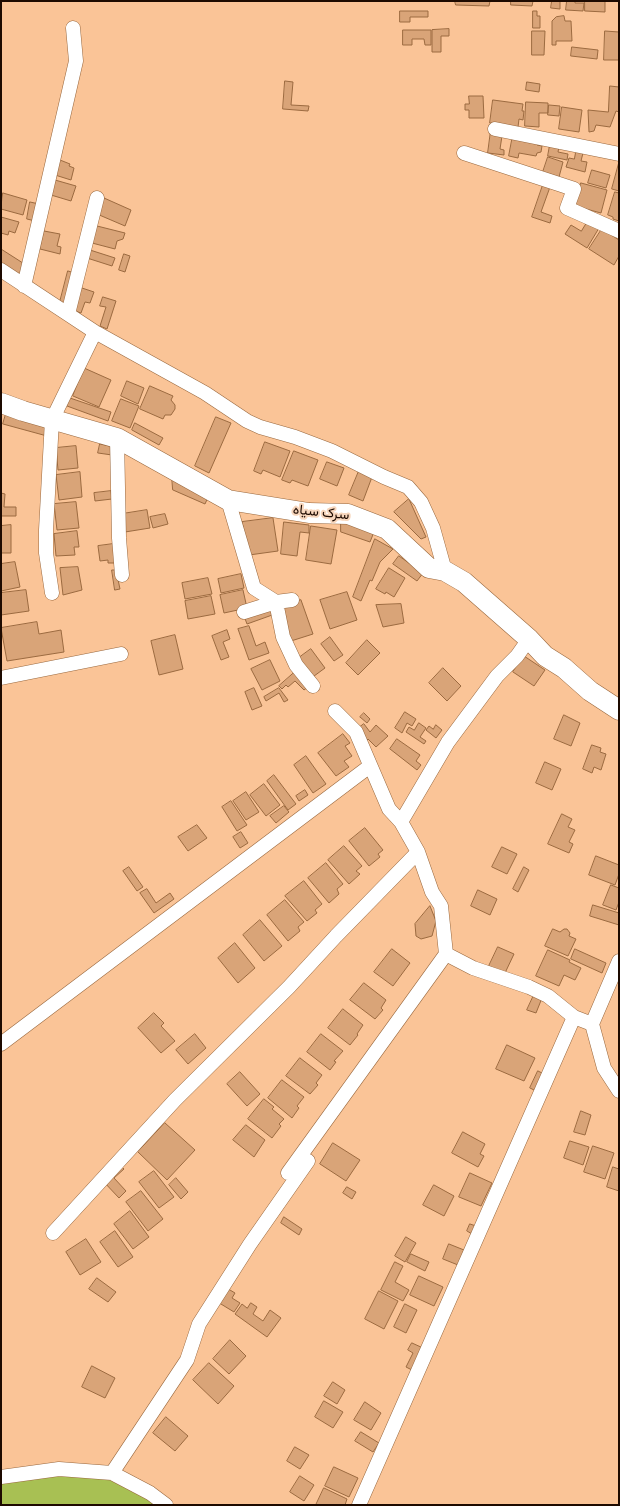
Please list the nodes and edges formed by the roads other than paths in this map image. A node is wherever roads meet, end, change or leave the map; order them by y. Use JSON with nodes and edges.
{"nodes":[{"id":1,"x":73,"y":28,"type":"dead end"},
{"id":2,"x":495,"y":129,"type":"dead end"},
{"id":3,"x":464,"y":153,"type":"dead end"},
{"id":4,"x":619,"y":154,"type":"edge"},
{"id":5,"x":97,"y":198,"type":"dead end"},
{"id":6,"x":619,"y":231,"type":"edge"},
{"id":7,"x":1,"y":270,"type":"edge"},
{"id":8,"x":24,"y":286,"type":"junction"},
{"id":9,"x":68,"y":314,"type":"junction"},
{"id":10,"x":94,"y":332,"type":"junction"},
{"id":11,"x":3,"y":407,"type":"edge"},
{"id":12,"x":52,"y":420,"type":"junction"},
{"id":13,"x":118,"y":438,"type":"junction"},
{"id":14,"x":228,"y":500,"type":"junction"},
{"id":15,"x":445,"y":571,"type":"junction"},
{"id":16,"x":122,"y":575,"type":"dead end"},
{"id":17,"x":52,"y":593,"type":"dead end"},
{"id":18,"x":292,"y":600,"type":"dead end"},
{"id":19,"x":276,"y":602,"type":"junction"},
{"id":20,"x":244,"y":612,"type":"dead end"},
{"id":21,"x":529,"y":639,"type":"junction"},
{"id":22,"x":121,"y":654,"type":"dead end"},
{"id":23,"x":1,"y":678,"type":"edge"},
{"id":24,"x":313,"y":686,"type":"dead end"},
{"id":25,"x":619,"y":710,"type":"edge"},
{"id":26,"x":334,"y":711,"type":"dead end"},
{"id":27,"x":370,"y":766,"type":"junction"},
{"id":28,"x":401,"y":822,"type":"junction"},
{"id":29,"x":418,"y":852,"type":"junction"},
{"id":30,"x":446,"y":954,"type":"junction"},
{"id":31,"x":619,"y":961,"type":"edge"},
{"id":32,"x":574,"y":1017,"type":"junction"},
{"id":33,"x":592,"y":1024,"type":"junction"},
{"id":34,"x":1,"y":1044,"type":"edge"},
{"id":35,"x":619,"y":1091,"type":"edge"},
{"id":36,"x":323,"y":1140,"type":"dead end"},
{"id":37,"x":288,"y":1173,"type":"dead end"},
{"id":38,"x":53,"y":1233,"type":"dead end"},
{"id":39,"x":112,"y":1473,"type":"junction"},
{"id":40,"x":1,"y":1477,"type":"edge"},
{"id":41,"x":166,"y":1505,"type":"edge"},
{"id":42,"x":359,"y":1505,"type":"edge"}],
"edges":[{"from":1,"to":8,"type":"street"},
{"from":2,"to":4,"type":"street"},
{"from":3,"to":6,"type":"street"},
{"from":5,"to":9,"type":"street"},
{"from":7,"to":8,"type":"street"},
{"from":8,"to":9,"type":"street"},
{"from":9,"to":10,"type":"street"},
{"from":10,"to":12,"type":"street"},
{"from":10,"to":15,"type":"street"},
{"from":11,"to":12,"type":"street","name":"سرک سیاه"},
{"from":12,"to":13,"type":"street","name":"سرک سیاه"},
{"from":12,"to":17,"type":"street"},
{"from":13,"to":14,"type":"street","name":"سرک سیاه"},
{"from":13,"to":16,"type":"street"},
{"from":14,"to":15,"type":"street","name":"سرک سیاه"},
{"from":14,"to":19,"type":"street"},
{"from":15,"to":21,"type":"street","name":"سرک سیاه"},
{"from":18,"to":19,"type":"street"},
{"from":19,"to":20,"type":"street"},
{"from":19,"to":24,"type":"street"},
{"from":21,"to":25,"type":"street","name":"سرک سیاه"},
{"from":21,"to":28,"type":"street"},
{"from":22,"to":23,"type":"street"},
{"from":26,"to":27,"type":"street"},
{"from":27,"to":28,"type":"street"},
{"from":27,"to":34,"type":"street"},
{"from":28,"to":29,"type":"street"},
{"from":29,"to":30,"type":"street"},
{"from":29,"to":38,"type":"street"},
{"from":30,"to":32,"type":"street"},
{"from":30,"to":37,"type":"street"},
{"from":31,"to":33,"type":"street"},
{"from":32,"to":33,"type":"street"},
{"from":32,"to":42,"type":"street"},
{"from":33,"to":35,"type":"street"},
{"from":36,"to":39,"type":"street"},
{"from":39,"to":40,"type":"street"},
{"from":39,"to":41,"type":"street"}]}
